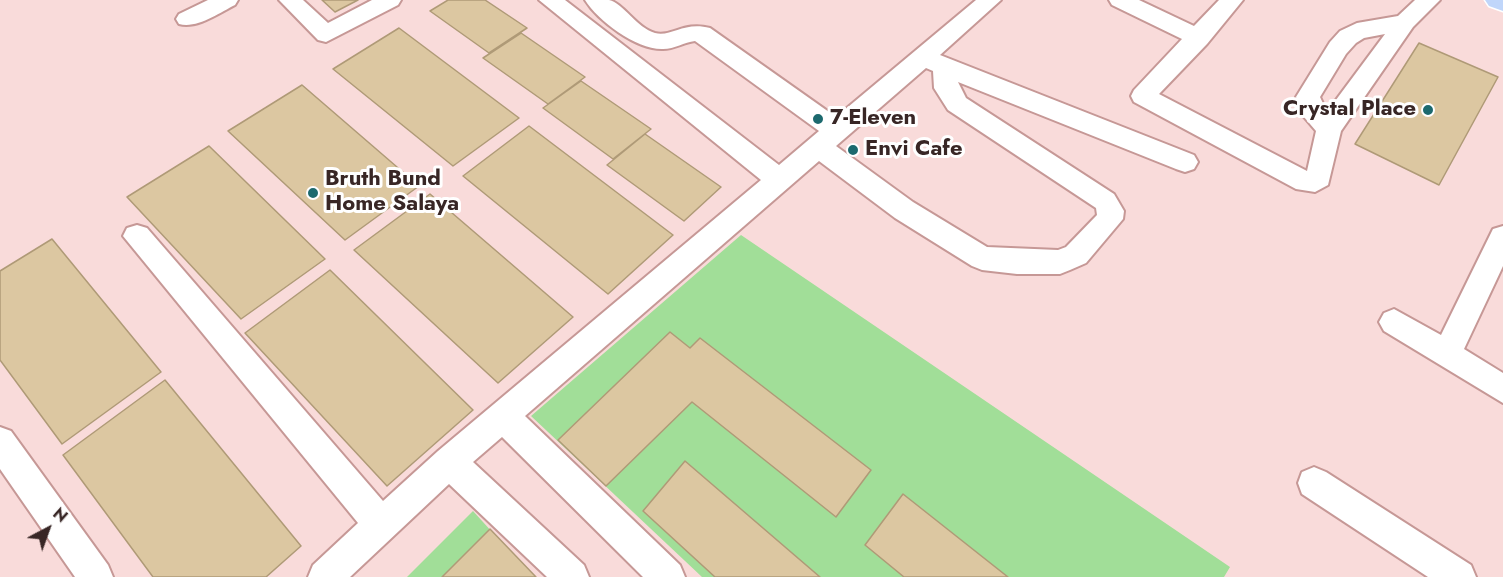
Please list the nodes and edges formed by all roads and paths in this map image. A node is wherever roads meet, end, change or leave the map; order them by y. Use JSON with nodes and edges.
{"nodes":[{"id":1,"x":226,"y":0,"type":"edge"},
{"id":2,"x":290,"y":0,"type":"edge"},
{"id":3,"x":390,"y":0,"type":"edge"},
{"id":4,"x":550,"y":0,"type":"edge"},
{"id":5,"x":596,"y":0,"type":"edge"},
{"id":6,"x":990,"y":0,"type":"edge"},
{"id":7,"x":1120,"y":0,"type":"edge"},
{"id":8,"x":1232,"y":0,"type":"edge"},
{"id":9,"x":1429,"y":0,"type":"edge"},
{"id":10,"x":1498,"y":0,"type":"edge"},
{"id":11,"x":1503,"y":2,"type":"edge"},
{"id":12,"x":187,"y":19,"type":"dead end"},
{"id":13,"x":1405,"y":22,"type":"junction"},
{"id":14,"x":1199,"y":38,"type":"junction"},
{"id":15,"x":934,"y":62,"type":"junction"},
{"id":16,"x":1329,"y":129,"type":"junction"},
{"id":17,"x":827,"y":139,"type":"junction"},
{"id":18,"x":1185,"y":162,"type":"dead end"},
{"id":19,"x":780,"y":180,"type":"junction"},
{"id":20,"x":137,"y":236,"type":"dead end"},
{"id":21,"x":1503,"y":237,"type":"edge"},
{"id":22,"x":1394,"y":322,"type":"dead end"},
{"id":23,"x":1447,"y":354,"type":"junction"},
{"id":24,"x":1503,"y":388,"type":"edge"},
{"id":25,"x":503,"y":416,"type":"junction"},
{"id":26,"x":0,"y":442,"type":"edge"},
{"id":27,"x":449,"y":462,"type":"junction"},
{"id":28,"x":1314,"y":483,"type":"dead end"},
{"id":29,"x":381,"y":524,"type":"junction"},
{"id":30,"x":96,"y":577,"type":"edge"},
{"id":31,"x":325,"y":577,"type":"edge"},
{"id":32,"x":572,"y":577,"type":"edge"},
{"id":33,"x":668,"y":577,"type":"edge"},
{"id":34,"x":1460,"y":577,"type":"edge"}],
"edges":[{"from":1,"to":12,"type":"street"},
{"from":2,"to":3,"type":"street"},
{"from":4,"to":19,"type":"street"},
{"from":5,"to":17,"type":"street"},
{"from":6,"to":15,"type":"street"},
{"from":7,"to":14,"type":"street"},
{"from":8,"to":14,"type":"street"},
{"from":9,"to":13,"type":"street"},
{"from":10,"to":11,"type":"main road"},
{"from":13,"to":16,"type":"street"},
{"from":13,"to":16,"type":"street"},
{"from":14,"to":16,"type":"street"},
{"from":15,"to":17,"type":"street"},
{"from":15,"to":17,"type":"street"},
{"from":15,"to":18,"type":"street"},
{"from":17,"to":19,"type":"street"},
{"from":19,"to":25,"type":"street"},
{"from":20,"to":29,"type":"street"},
{"from":21,"to":23,"type":"street"},
{"from":22,"to":23,"type":"street"},
{"from":23,"to":24,"type":"street"},
{"from":25,"to":27,"type":"street"},
{"from":25,"to":33,"type":"street"},
{"from":26,"to":30,"type":"street"},
{"from":27,"to":29,"type":"street"},
{"from":27,"to":32,"type":"street"},
{"from":28,"to":34,"type":"street"},
{"from":29,"to":31,"type":"street"}]}
